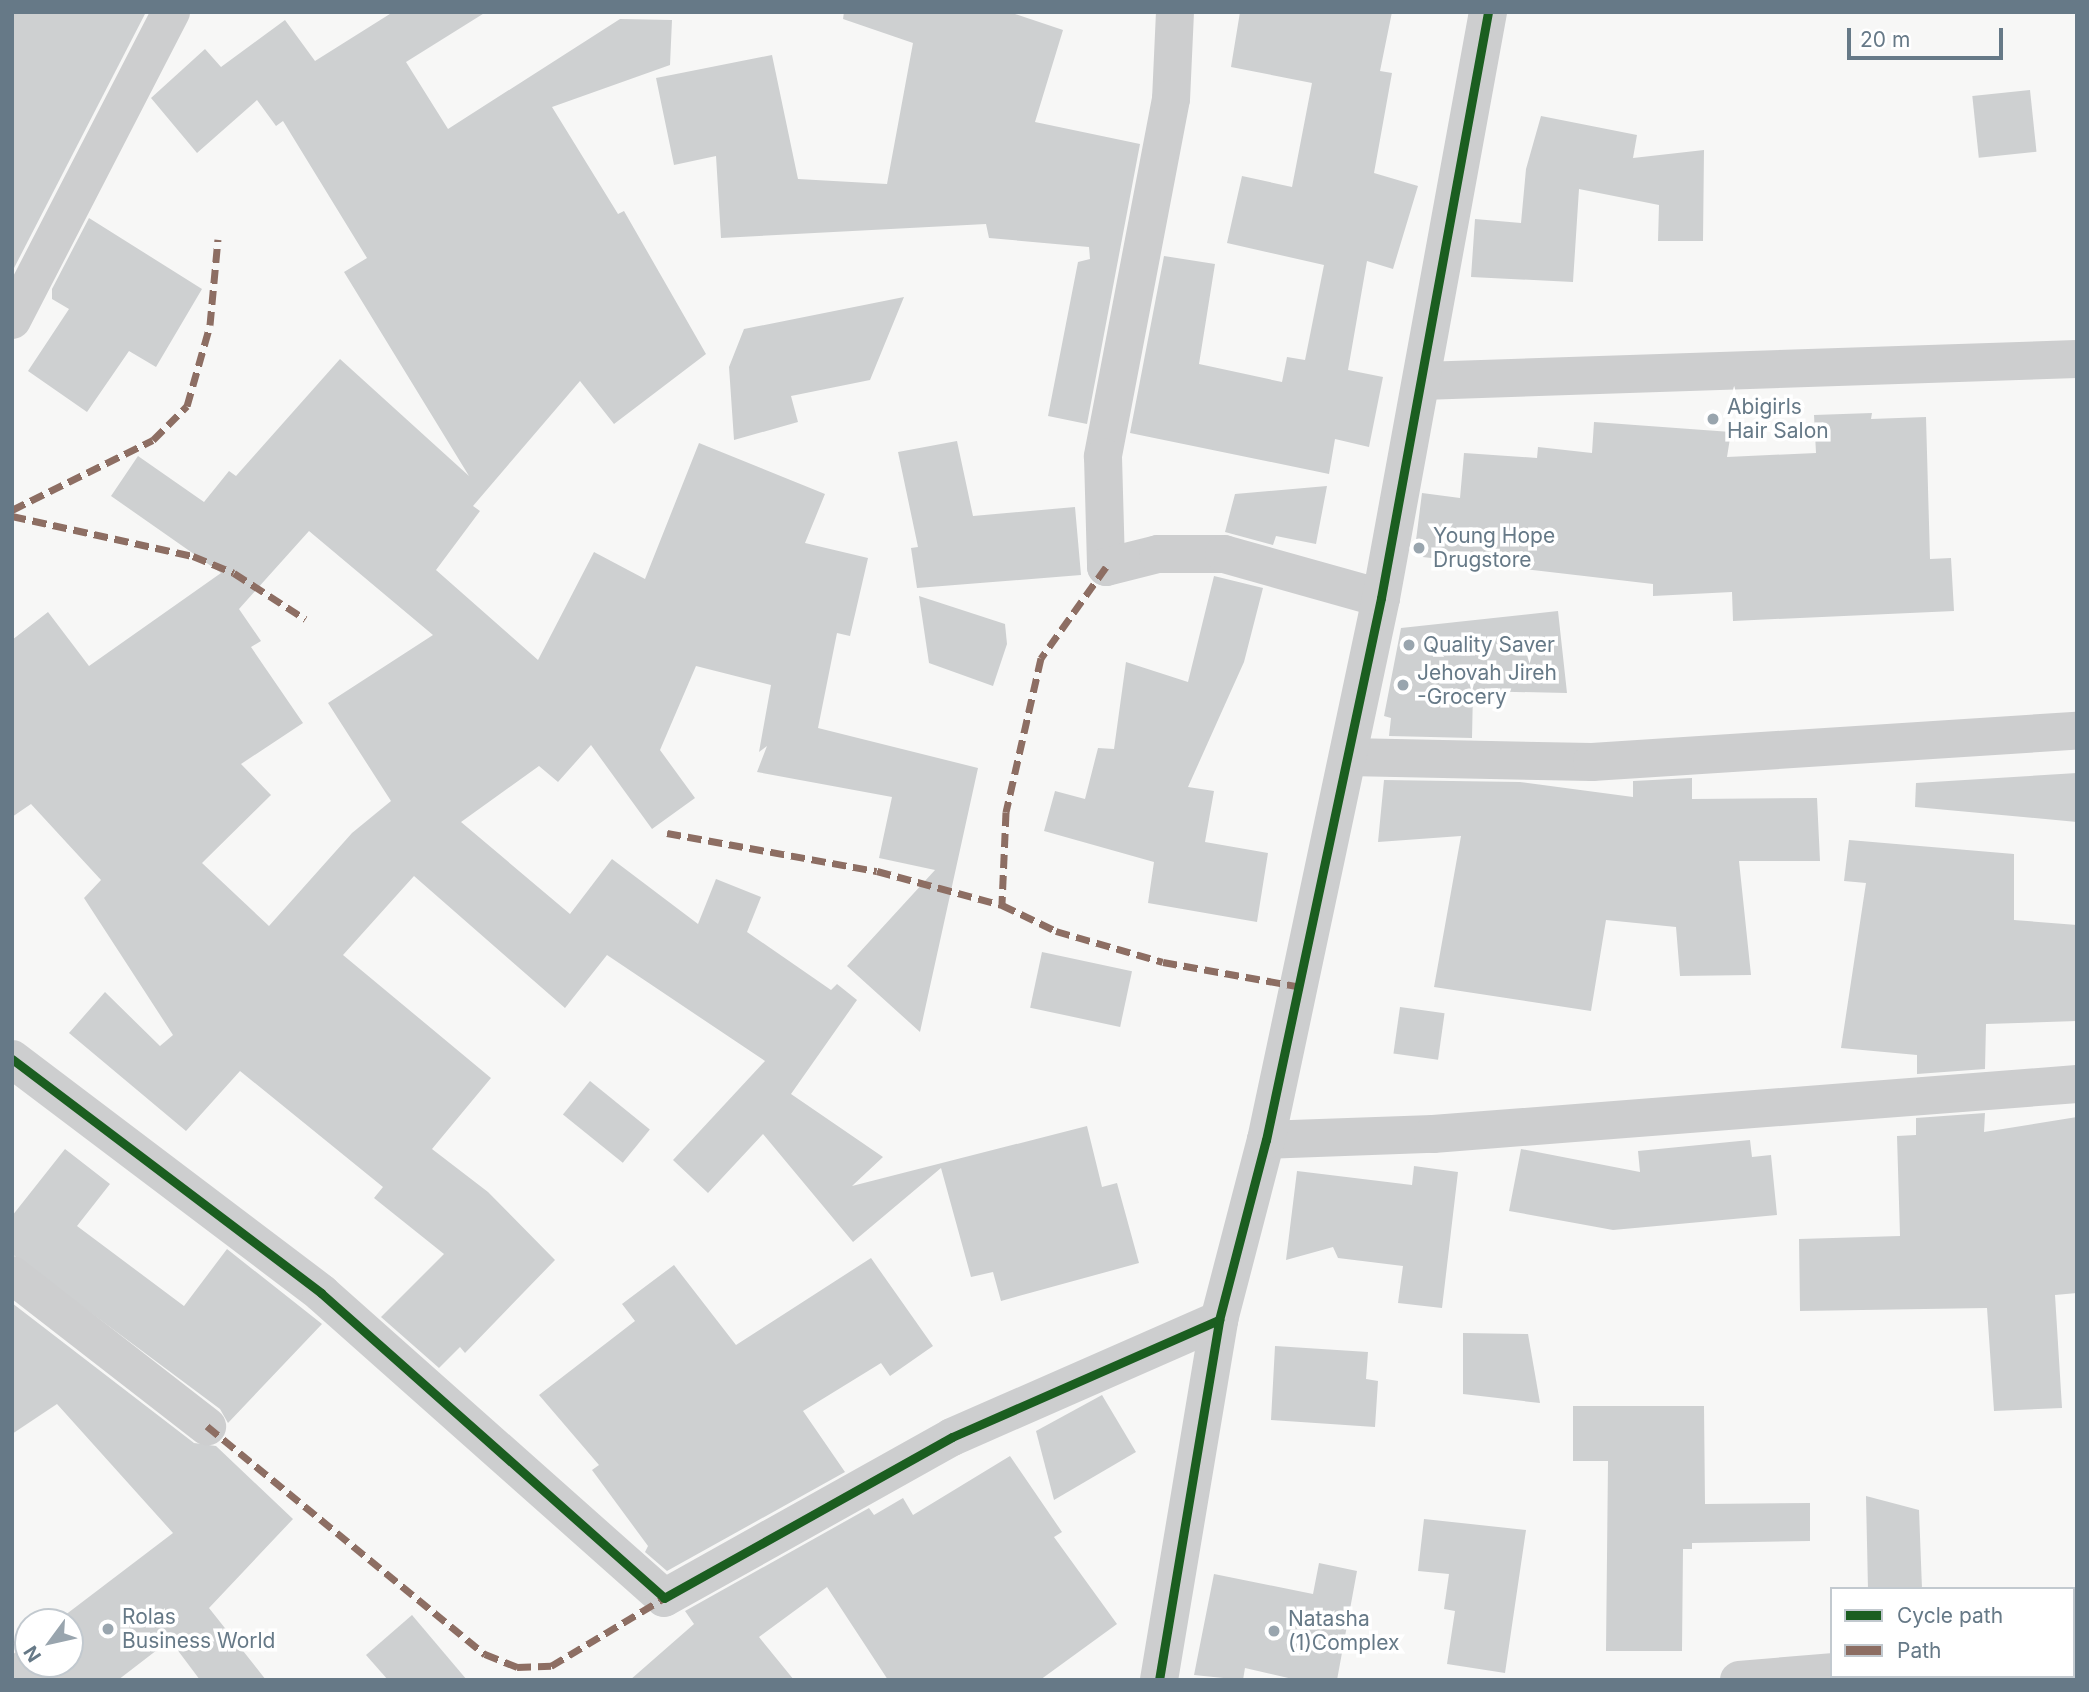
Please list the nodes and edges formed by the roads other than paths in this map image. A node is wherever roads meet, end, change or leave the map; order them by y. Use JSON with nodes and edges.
{"nodes":[{"id":1,"x":171,"y":12,"type":"edge"},
{"id":2,"x":1175,"y":12,"type":"edge"},
{"id":3,"x":1488,"y":12,"type":"edge"},
{"id":4,"x":12,"y":320,"type":"edge"},
{"id":5,"x":2077,"y":359,"type":"edge"},
{"id":6,"x":1422,"y":381,"type":"junction"},
{"id":7,"x":1381,"y":598,"type":"junction"},
{"id":8,"x":2077,"y":731,"type":"edge"},
{"id":9,"x":1348,"y":757,"type":"junction"},
{"id":10,"x":12,"y":1059,"type":"edge"},
{"id":11,"x":2077,"y":1084,"type":"edge"},
{"id":12,"x":1266,"y":1140,"type":"junction"},
{"id":13,"x":12,"y":1275,"type":"edge"},
{"id":14,"x":1219,"y":1320,"type":"junction"},
{"id":15,"x":207,"y":1426,"type":"dead end"},
{"id":16,"x":1830,"y":1672,"type":"edge"},
{"id":17,"x":1155,"y":1676,"type":"edge"},
{"id":18,"x":1739,"y":1680,"type":"edge"}],
"edges":[{"from":1,"to":4,"type":"street"},
{"from":2,"to":7,"type":"street"},
{"from":3,"to":6,"type":"street"},
{"from":5,"to":6,"type":"street"},
{"from":6,"to":7,"type":"street"},
{"from":7,"to":9,"type":"street"},
{"from":8,"to":9,"type":"street"},
{"from":9,"to":12,"type":"street"},
{"from":10,"to":14,"type":"street"},
{"from":11,"to":12,"type":"street"},
{"from":12,"to":14,"type":"street"},
{"from":13,"to":15,"type":"street"},
{"from":14,"to":17,"type":"street"},
{"from":16,"to":18,"type":"street"}]}
